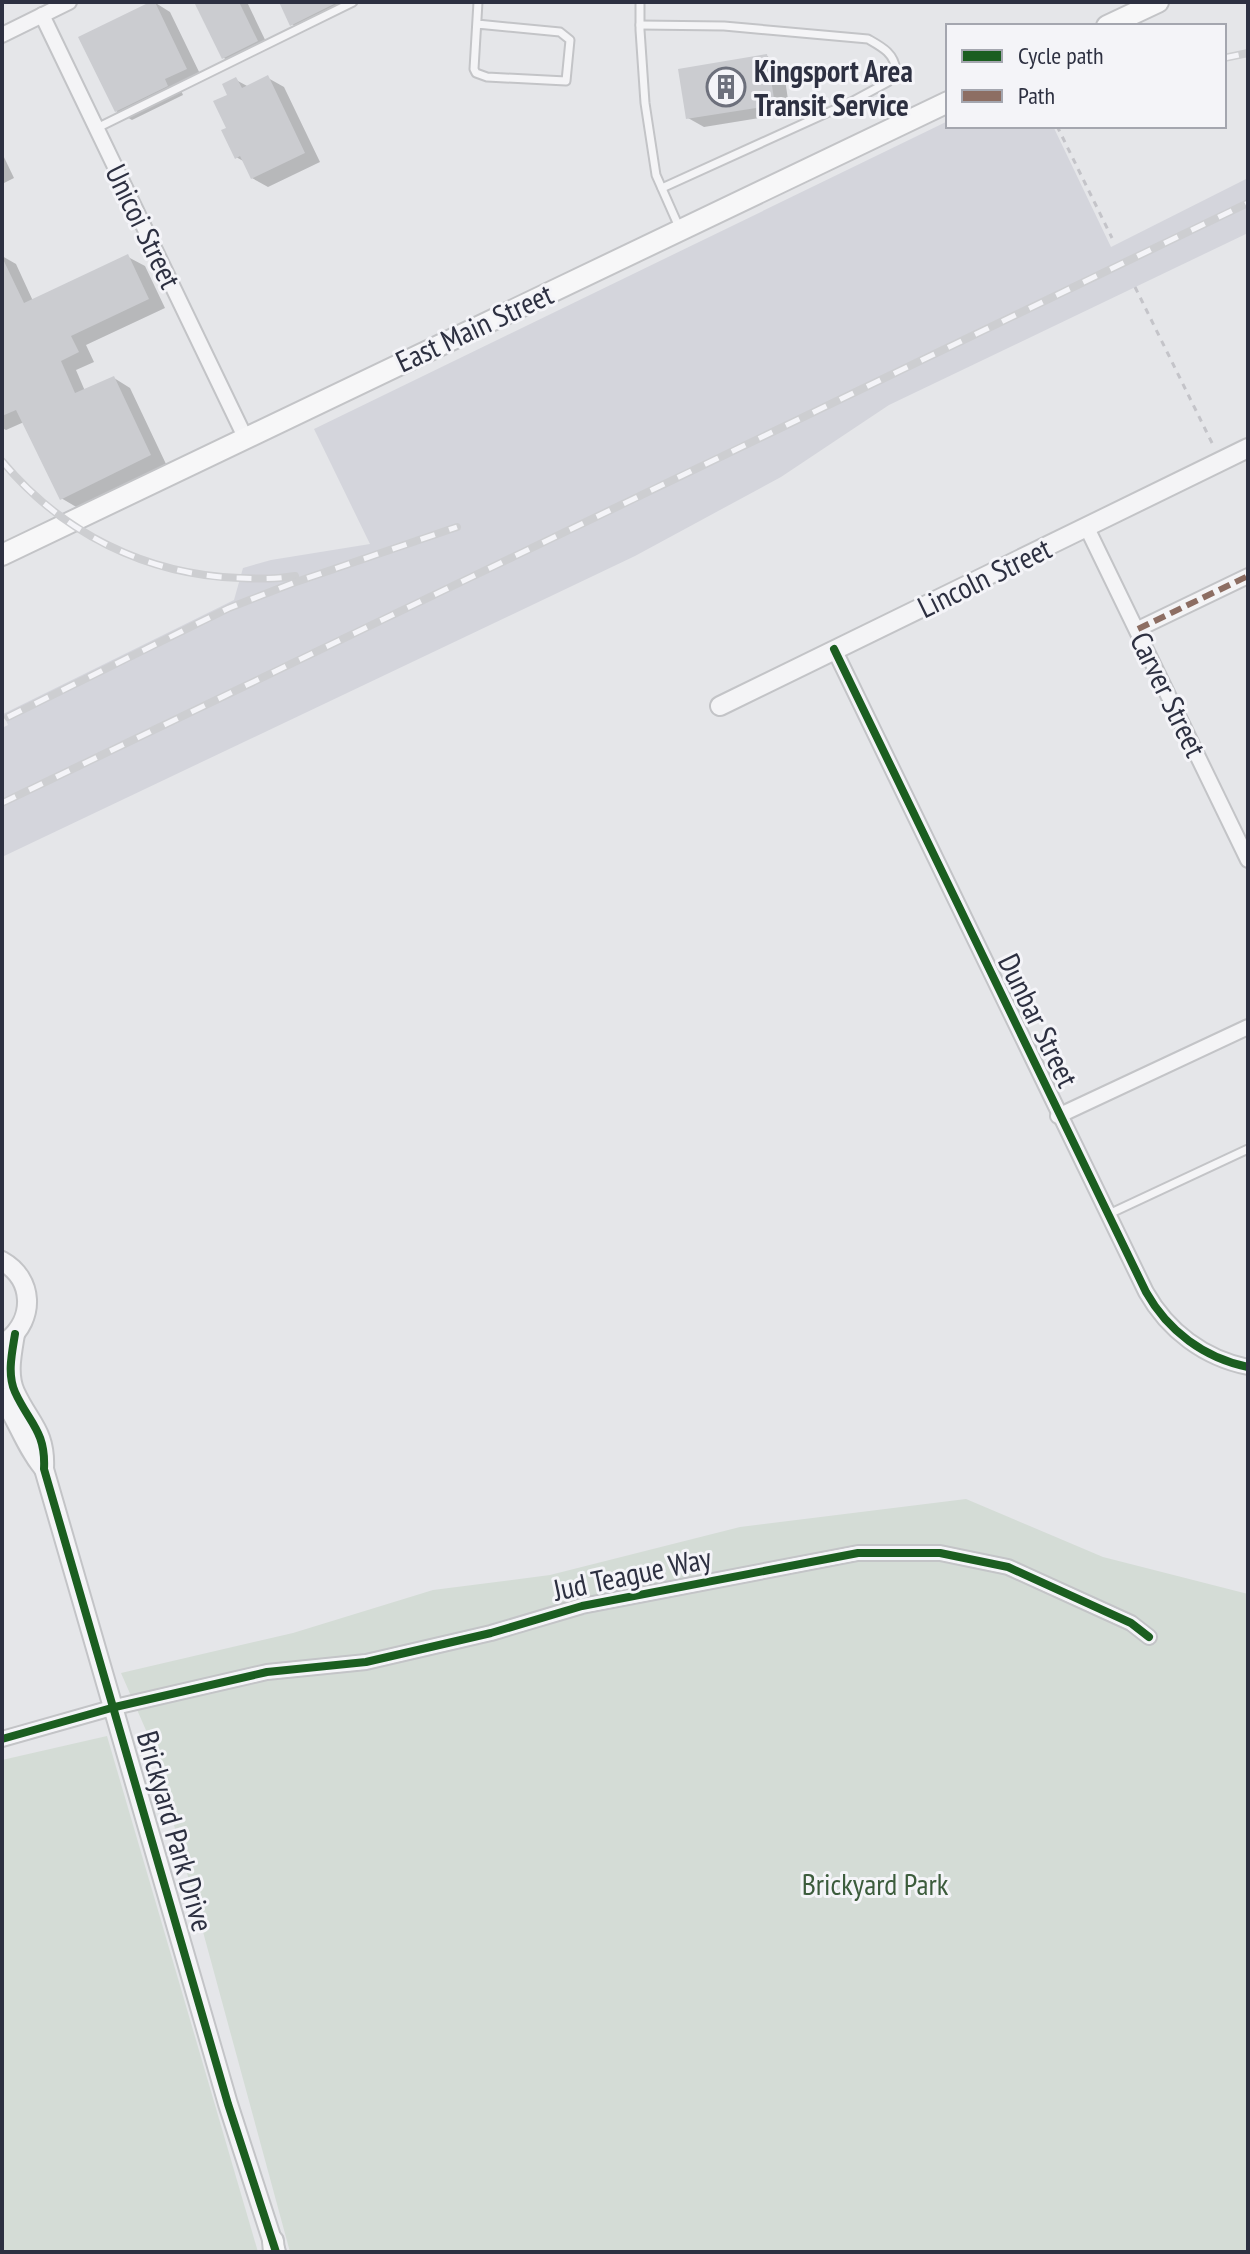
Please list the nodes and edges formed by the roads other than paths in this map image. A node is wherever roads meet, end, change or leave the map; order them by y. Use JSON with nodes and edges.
{"nodes":[{"id":1,"x":69,"y":2,"type":"edge"},
{"id":2,"x":353,"y":2,"type":"edge"},
{"id":3,"x":478,"y":2,"type":"edge"},
{"id":4,"x":640,"y":2,"type":"edge"},
{"id":5,"x":1158,"y":2,"type":"edge"},
{"id":6,"x":42,"y":15,"type":"junction"},
{"id":7,"x":477,"y":24,"type":"junction"},
{"id":8,"x":1111,"y":24,"type":"edge"},
{"id":9,"x":640,"y":25,"type":"junction"},
{"id":10,"x":2,"y":35,"type":"edge"},
{"id":11,"x":946,"y":103,"type":"edge"},
{"id":12,"x":97,"y":128,"type":"junction"},
{"id":13,"x":662,"y":188,"type":"junction"},
{"id":14,"x":680,"y":229,"type":"junction"},
{"id":15,"x":245,"y":437,"type":"junction"},
{"id":16,"x":1248,"y":448,"type":"edge"},
{"id":17,"x":1087,"y":528,"type":"junction"},
{"id":18,"x":2,"y":555,"type":"edge"},
{"id":19,"x":1248,"y":576,"type":"edge"},
{"id":20,"x":1138,"y":629,"type":"junction"},
{"id":21,"x":834,"y":649,"type":"junction"},
{"id":22,"x":720,"y":706,"type":"dead end"},
{"id":23,"x":1248,"y":860,"type":"edge"},
{"id":24,"x":1248,"y":1027,"type":"edge"},
{"id":25,"x":1058,"y":1116,"type":"junction"},
{"id":26,"x":1248,"y":1149,"type":"edge"},
{"id":27,"x":1107,"y":1215,"type":"junction"},
{"id":28,"x":2,"y":1261,"type":"edge"},
{"id":29,"x":8,"y":1339,"type":"edge"},
{"id":30,"x":1248,"y":1367,"type":"edge"},
{"id":31,"x":2,"y":1397,"type":"edge"},
{"id":32,"x":44,"y":1469,"type":"junction"},
{"id":33,"x":1149,"y":1637,"type":"dead end"},
{"id":34,"x":115,"y":1707,"type":"junction"},
{"id":35,"x":2,"y":1739,"type":"edge"},
{"id":36,"x":275,"y":2248,"type":"edge"}],
"edges":[{"from":1,"to":6,"type":"street"},
{"from":2,"to":12,"type":"lane"},
{"from":3,"to":7,"type":"lane"},
{"from":4,"to":9,"type":"lane"},
{"from":5,"to":8,"type":"main road"},
{"from":6,"to":10,"type":"street"},
{"from":6,"to":12,"type":"street","name":"Unicoi Street"},
{"from":7,"to":7,"type":"lane"},
{"from":9,"to":13,"type":"lane"},
{"from":9,"to":13,"type":"lane"},
{"from":11,"to":14,"type":"main road","name":"East Main Street"},
{"from":12,"to":15,"type":"street","name":"Unicoi Street"},
{"from":13,"to":14,"type":"lane"},
{"from":14,"to":15,"type":"main road","name":"East Main Street"},
{"from":15,"to":18,"type":"main road","name":"East Main Street"},
{"from":16,"to":17,"type":"street","name":"Lincoln Street"},
{"from":17,"to":20,"type":"street","name":"Carver Street"},
{"from":17,"to":21,"type":"street","name":"Lincoln Street"},
{"from":19,"to":20,"type":"street"},
{"from":20,"to":23,"type":"street","name":"Carver Street"},
{"from":21,"to":22,"type":"street","name":"Lincoln Street"},
{"from":21,"to":25,"type":"street","name":"Dunbar Street"},
{"from":24,"to":25,"type":"street"},
{"from":25,"to":27,"type":"street","name":"Dunbar Street"},
{"from":26,"to":27,"type":"lane"},
{"from":27,"to":30,"type":"street","name":"Dunbar Street"},
{"from":28,"to":29,"type":"street","name":"Brickyard Park Drive"},
{"from":29,"to":32,"type":"street","name":"Brickyard Park Drive"},
{"from":31,"to":32,"type":"street","name":"Brickyard Park Drive"},
{"from":32,"to":34,"type":"street","name":"Brickyard Park Drive"},
{"from":33,"to":34,"type":"street","name":"Jud Teague Way"},
{"from":34,"to":35,"type":"street","name":"Jud Teague Way"},
{"from":34,"to":36,"type":"street","name":"Brickyard Park Drive"}]}
